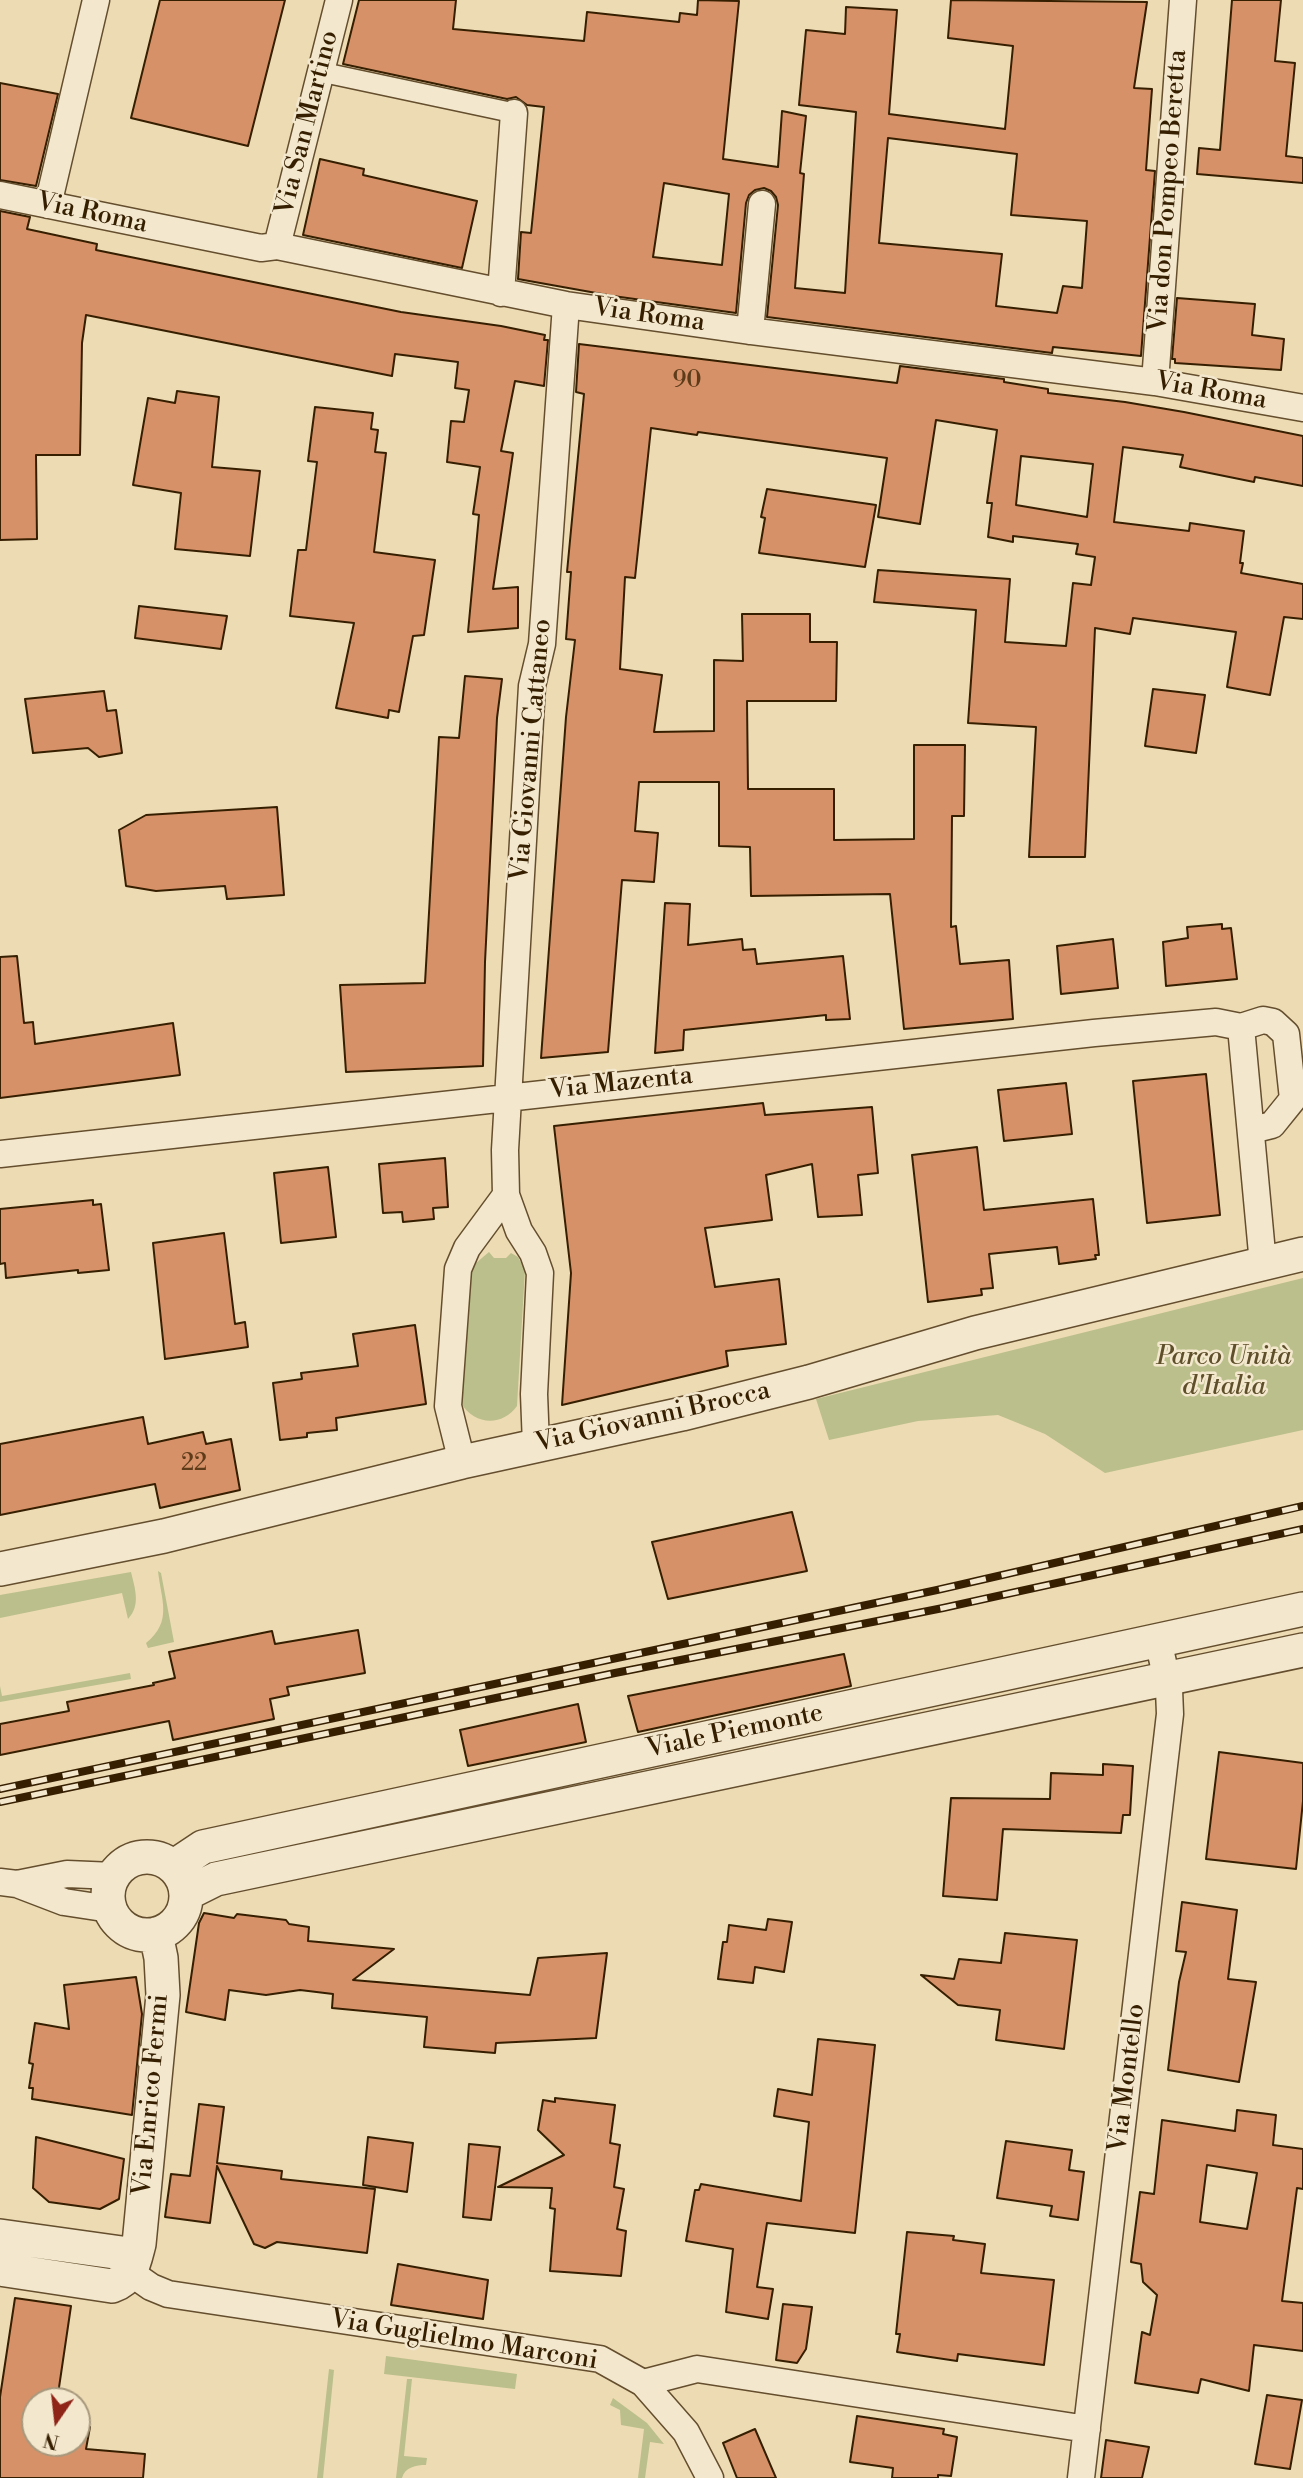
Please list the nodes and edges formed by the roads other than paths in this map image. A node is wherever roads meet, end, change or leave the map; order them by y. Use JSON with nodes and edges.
{"nodes":[{"id":1,"x":96,"y":0,"type":"edge"},
{"id":2,"x":339,"y":0,"type":"edge"},
{"id":3,"x":1183,"y":0,"type":"edge"},
{"id":4,"x":321,"y":72,"type":"junction"},
{"id":5,"x":514,"y":113,"type":"joint"},
{"id":6,"x":0,"y":195,"type":"edge"},
{"id":7,"x":762,"y":204,"type":"dead end"},
{"id":8,"x":48,"y":205,"type":"junction"},
{"id":9,"x":277,"y":246,"type":"junction"},
{"id":10,"x":501,"y":293,"type":"junction"},
{"id":11,"x":566,"y":305,"type":"junction"},
{"id":12,"x":750,"y":331,"type":"junction"},
{"id":13,"x":1155,"y":382,"type":"junction"},
{"id":14,"x":1303,"y":408,"type":"edge"},
{"id":15,"x":1241,"y":1027,"type":"junction"},
{"id":16,"x":507,"y":1098,"type":"junction"},
{"id":17,"x":1252,"y":1129,"type":"junction"},
{"id":18,"x":0,"y":1154,"type":"edge"},
{"id":19,"x":506,"y":1195,"type":"junction"},
{"id":20,"x":1303,"y":1254,"type":"edge"},
{"id":21,"x":1263,"y":1264,"type":"junction"},
{"id":22,"x":536,"y":1445,"type":"junction"},
{"id":23,"x":462,"y":1462,"type":"junction"},
{"id":24,"x":0,"y":1569,"type":"edge"},
{"id":25,"x":1303,"y":1609,"type":"edge"},
{"id":26,"x":1157,"y":1640,"type":"junction"},
{"id":27,"x":1303,"y":1650,"type":"edge"},
{"id":28,"x":1167,"y":1679,"type":"junction"},
{"id":29,"x":180,"y":1880,"type":"junction"},
{"id":30,"x":8,"y":1883,"type":"edge"},
{"id":31,"x":112,"y":1892,"type":"junction"},
{"id":32,"x":156,"y":1934,"type":"junction"},
{"id":33,"x":0,"y":2236,"type":"edge"},
{"id":34,"x":133,"y":2264,"type":"junction"},
{"id":35,"x":0,"y":2269,"type":"edge"},
{"id":36,"x":643,"y":2383,"type":"junction"},
{"id":37,"x":1087,"y":2429,"type":"junction"},
{"id":38,"x":710,"y":2478,"type":"edge"},
{"id":39,"x":1082,"y":2478,"type":"edge"}],
"edges":[{"from":1,"to":8,"type":"street"},
{"from":2,"to":4,"type":"street","name":"Via San Martino"},
{"from":3,"to":13,"type":"street","name":"Via don Pompeo Beretta"},
{"from":4,"to":5,"type":"street"},
{"from":4,"to":9,"type":"street","name":"Via San Martino"},
{"from":5,"to":10,"type":"street"},
{"from":6,"to":8,"type":"street","name":"Via Roma"},
{"from":7,"to":12,"type":"street"},
{"from":8,"to":9,"type":"street","name":"Via Roma"},
{"from":9,"to":10,"type":"street","name":"Via Roma"},
{"from":10,"to":11,"type":"street","name":"Via Roma"},
{"from":11,"to":12,"type":"street","name":"Via Roma"},
{"from":11,"to":16,"type":"street","name":"Via Giovanni Cattaneo"},
{"from":12,"to":13,"type":"street","name":"Via Roma"},
{"from":13,"to":14,"type":"street","name":"Via Roma"},
{"from":15,"to":16,"type":"street","name":"Via Mazenta"},
{"from":15,"to":17,"type":"street"},
{"from":15,"to":17,"type":"street","name":"Via Mazenta"},
{"from":16,"to":18,"type":"street","name":"Via Mazenta"},
{"from":16,"to":19,"type":"street","name":"Via Giovanni Cattaneo"},
{"from":17,"to":21,"type":"street"},
{"from":19,"to":22,"type":"street","name":"Via Giovanni Cattaneo"},
{"from":19,"to":23,"type":"street"},
{"from":20,"to":21,"type":"street","name":"Via Giovanni Brocca"},
{"from":21,"to":22,"type":"street","name":"Via Giovanni Brocca"},
{"from":22,"to":23,"type":"street","name":"Via Giovanni Brocca"},
{"from":23,"to":24,"type":"street","name":"Via Giovanni Brocca"},
{"from":25,"to":26,"type":"street","name":"Viale Piemonte"},
{"from":26,"to":28,"type":"street","name":"Via Montello"},
{"from":26,"to":29,"type":"street","name":"Viale Piemonte"},
{"from":27,"to":28,"type":"street","name":"Viale Piemonte"},
{"from":28,"to":29,"type":"street","name":"Viale Piemonte"},
{"from":28,"to":37,"type":"street","name":"Via Montello"},
{"from":29,"to":31,"type":"street"},
{"from":29,"to":32,"type":"street"},
{"from":30,"to":31,"type":"street"},
{"from":31,"to":32,"type":"street"},
{"from":32,"to":34,"type":"street","name":"Via Enrico Fermi"},
{"from":33,"to":34,"type":"street","name":"Via Guglielmo Marconi"},
{"from":34,"to":35,"type":"street"},
{"from":34,"to":36,"type":"street","name":"Via Guglielmo Marconi"},
{"from":36,"to":37,"type":"street"},
{"from":36,"to":38,"type":"street","name":"Via Guglielmo Marconi"},
{"from":37,"to":39,"type":"street","name":"Via Montello"}]}
